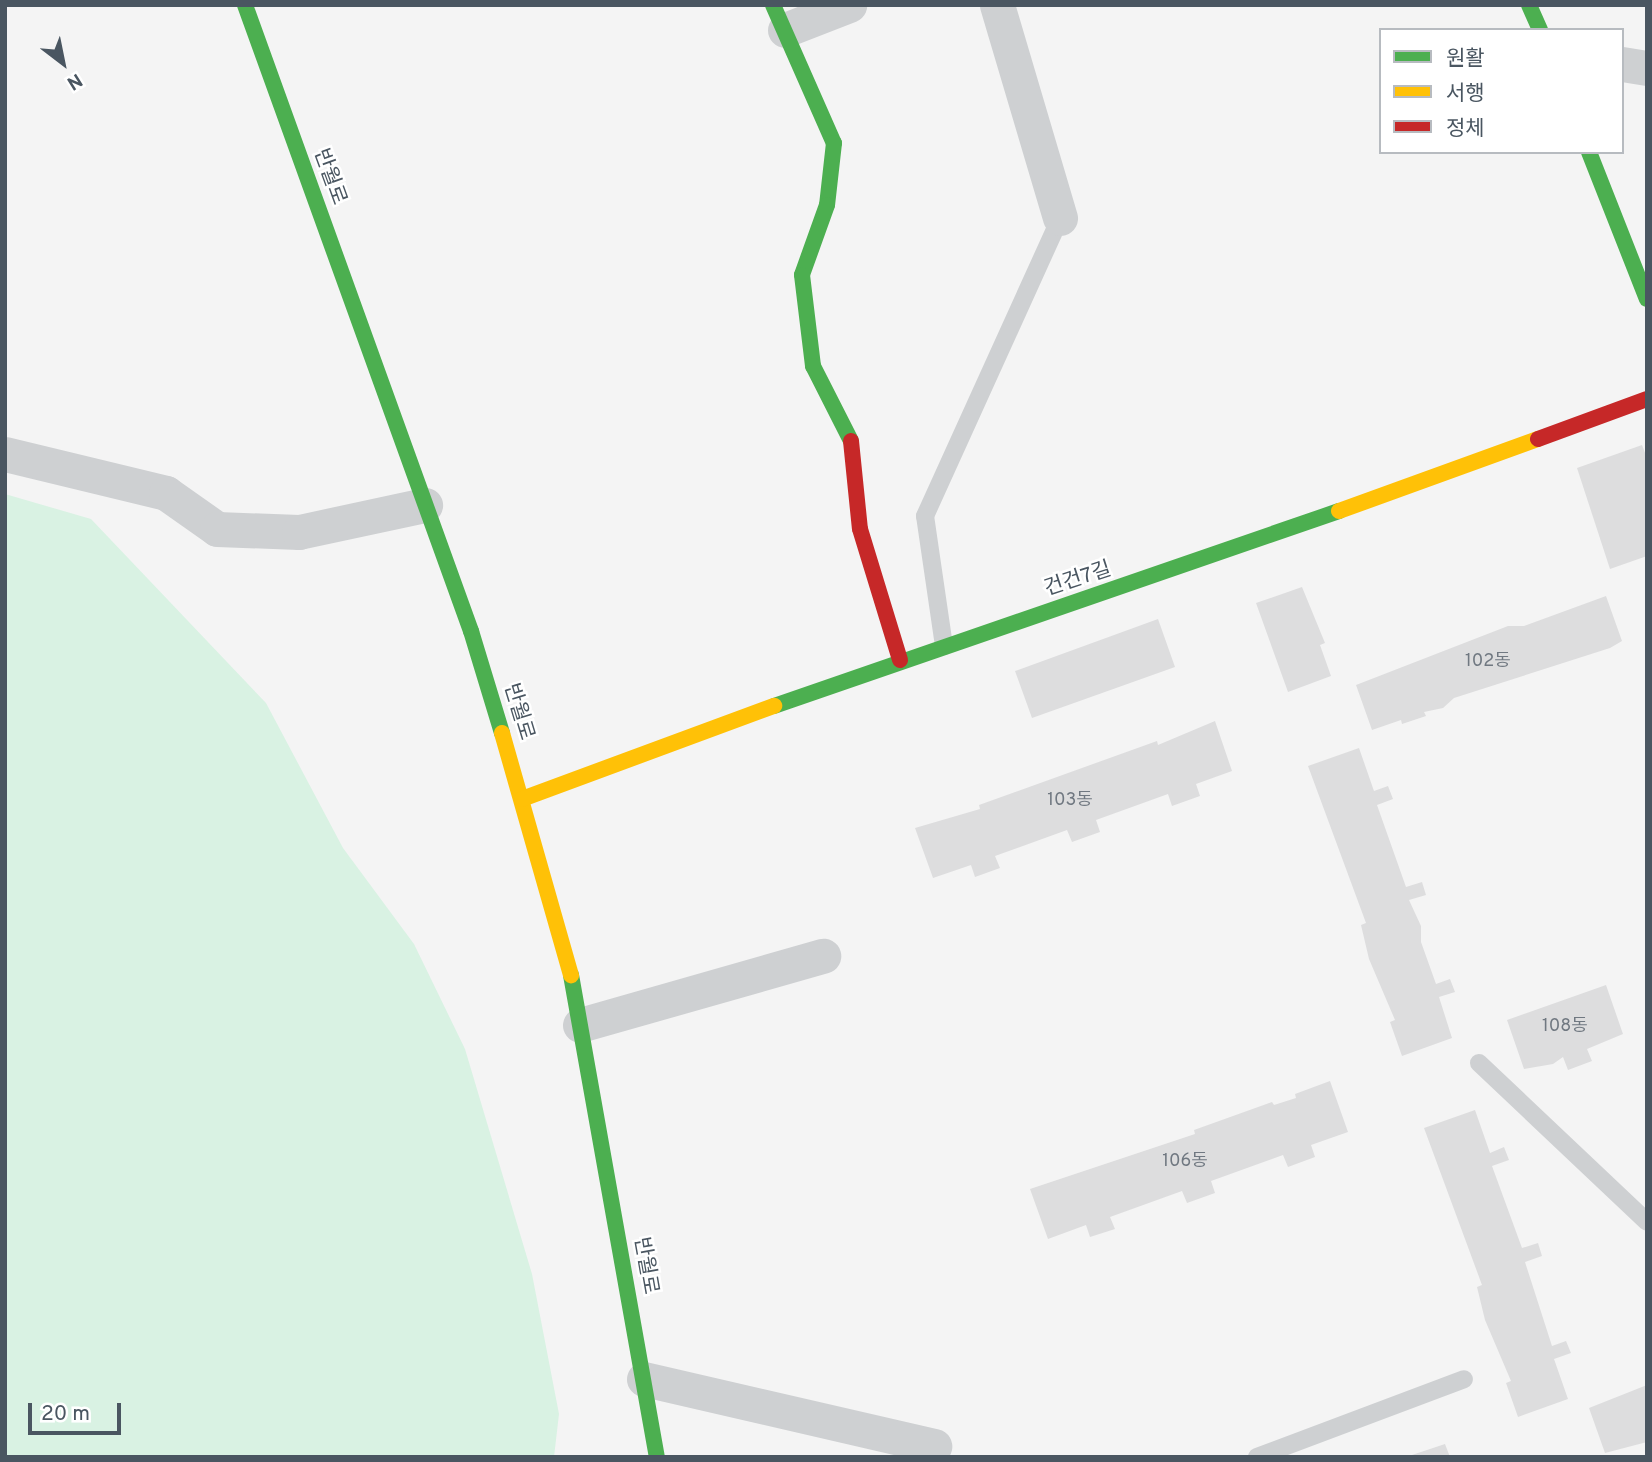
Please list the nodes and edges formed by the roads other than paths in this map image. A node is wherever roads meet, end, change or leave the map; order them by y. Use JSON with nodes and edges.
{"nodes":[{"id":1,"x":245,"y":5,"type":"edge"},
{"id":2,"x":849,"y":5,"type":"edge"},
{"id":3,"x":997,"y":5,"type":"edge"},
{"id":4,"x":1529,"y":5,"type":"edge"},
{"id":5,"x":779,"y":18,"type":"edge"},
{"id":6,"x":1539,"y":28,"type":"edge"},
{"id":7,"x":1624,"y":64,"type":"edge"},
{"id":8,"x":1647,"y":68,"type":"edge"},
{"id":9,"x":1590,"y":154,"type":"edge"},
{"id":10,"x":1060,"y":218,"type":"joint"},
{"id":11,"x":1647,"y":299,"type":"edge"},
{"id":12,"x":1647,"y":399,"type":"edge"},
{"id":13,"x":5,"y":454,"type":"edge"},
{"id":14,"x":425,"y":505,"type":"junction"},
{"id":15,"x":944,"y":646,"type":"junction"},
{"id":16,"x":900,"y":660,"type":"junction"},
{"id":17,"x":522,"y":799,"type":"junction"},
{"id":18,"x":823,"y":956,"type":"dead end"},
{"id":19,"x":580,"y":1025,"type":"junction"},
{"id":20,"x":1479,"y":1063,"type":"dead end"},
{"id":21,"x":1647,"y":1222,"type":"edge"},
{"id":22,"x":644,"y":1379,"type":"junction"},
{"id":23,"x":1464,"y":1379,"type":"dead end"},
{"id":24,"x":934,"y":1446,"type":"dead end"},
{"id":25,"x":657,"y":1457,"type":"edge"},
{"id":26,"x":1257,"y":1457,"type":"edge"}],
"edges":[{"from":1,"to":14,"type":"street","name":"반월로"},
{"from":2,"to":5,"type":"street"},
{"from":3,"to":10,"type":"street"},
{"from":4,"to":6,"type":"street"},
{"from":5,"to":16,"type":"street"},
{"from":7,"to":8,"type":"street"},
{"from":9,"to":11,"type":"street"},
{"from":10,"to":15,"type":"lane"},
{"from":12,"to":15,"type":"street","name":"건건7길"},
{"from":13,"to":14,"type":"street"},
{"from":14,"to":17,"type":"street","name":"반월로"},
{"from":15,"to":16,"type":"street","name":"건건7길"},
{"from":16,"to":17,"type":"street","name":"건건7길"},
{"from":17,"to":19,"type":"street","name":"반월로"},
{"from":18,"to":19,"type":"street"},
{"from":19,"to":22,"type":"street","name":"반월로"},
{"from":20,"to":21,"type":"lane"},
{"from":22,"to":24,"type":"street"},
{"from":22,"to":25,"type":"street","name":"반월로"},
{"from":23,"to":26,"type":"lane"}]}
